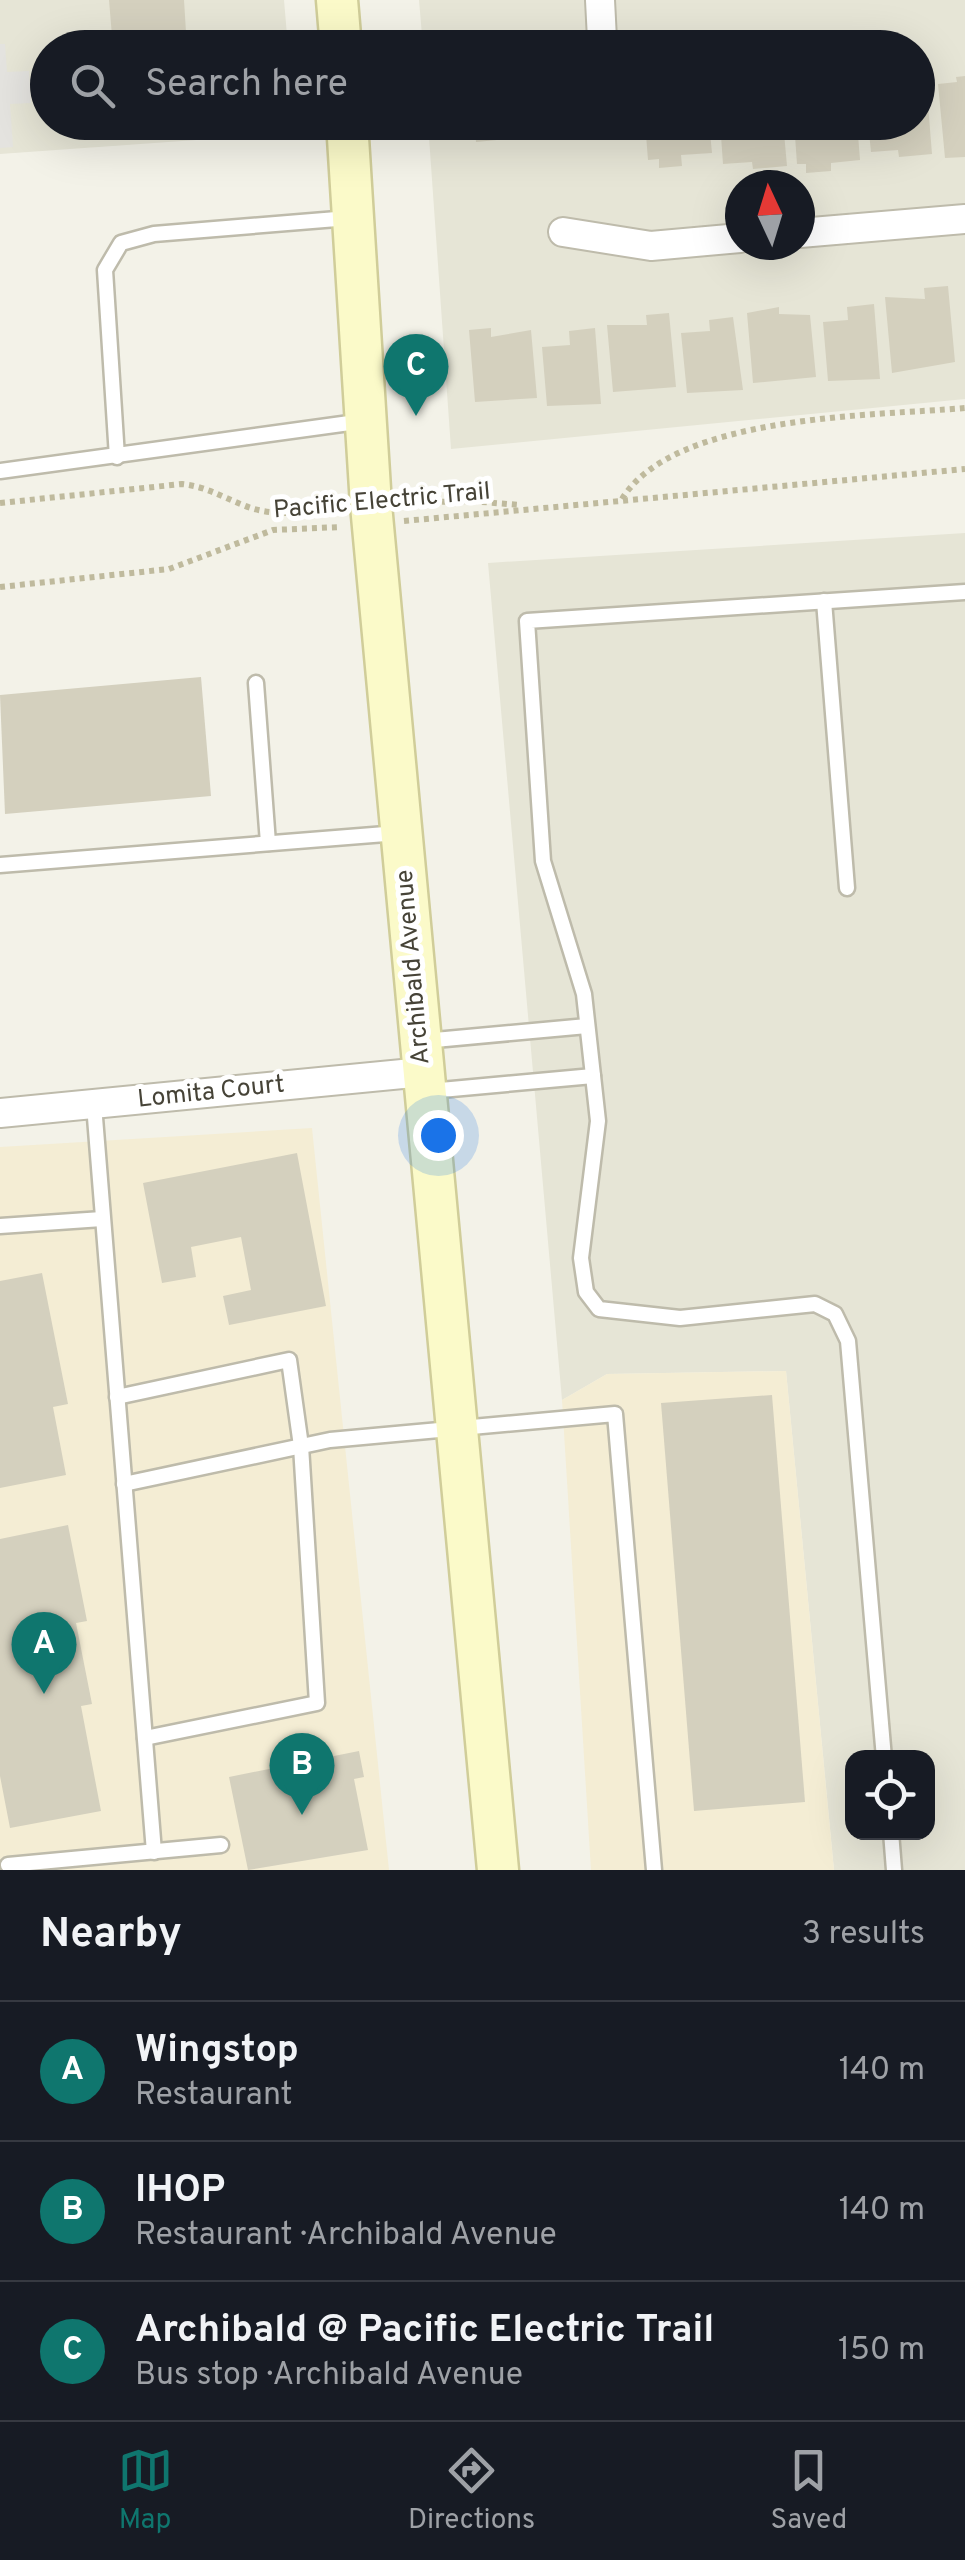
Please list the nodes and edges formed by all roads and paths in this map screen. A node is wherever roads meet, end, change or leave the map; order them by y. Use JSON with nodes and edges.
{"nodes":[{"id":1,"x":337,"y":0,"type":"edge"},
{"id":2,"x":600,"y":0,"type":"edge"},
{"id":3,"x":340,"y":30,"type":"edge"},
{"id":4,"x":602,"y":30,"type":"edge"},
{"id":5,"x":348,"y":140,"type":"edge"},
{"id":6,"x":354,"y":218,"type":"junction"},
{"id":7,"x":965,"y":219,"type":"edge"},
{"id":8,"x":563,"y":232,"type":"dead end"},
{"id":9,"x":815,"y":232,"type":"edge"},
{"id":10,"x":725,"y":239,"type":"edge"},
{"id":11,"x":965,"y":408,"type":"edge"},
{"id":12,"x":365,"y":420,"type":"junction"},
{"id":13,"x":118,"y":457,"type":"junction"},
{"id":14,"x":965,"y":468,"type":"edge"},
{"id":15,"x":0,"y":471,"type":"edge"},
{"id":16,"x":621,"y":500,"type":"junction"},
{"id":17,"x":0,"y":503,"type":"edge"},
{"id":18,"x":536,"y":507,"type":"junction"},
{"id":19,"x":372,"y":514,"type":"junction"},
{"id":20,"x":0,"y":587,"type":"edge"},
{"id":21,"x":965,"y":592,"type":"edge"},
{"id":22,"x":824,"y":601,"type":"junction"},
{"id":23,"x":256,"y":683,"type":"dead end"},
{"id":24,"x":403,"y":832,"type":"junction"},
{"id":25,"x":268,"y":843,"type":"junction"},
{"id":26,"x":0,"y":865,"type":"edge"},
{"id":27,"x":848,"y":888,"type":"dead end"},
{"id":28,"x":587,"y":1026,"type":"junction"},
{"id":29,"x":422,"y":1068,"type":"junction"},
{"id":30,"x":593,"y":1076,"type":"junction"},
{"id":31,"x":94,"y":1105,"type":"junction"},
{"id":32,"x":0,"y":1113,"type":"edge"},
{"id":33,"x":102,"y":1219,"type":"junction"},
{"id":34,"x":0,"y":1226,"type":"edge"},
{"id":35,"x":117,"y":1397,"type":"junction"},
{"id":36,"x":457,"y":1426,"type":"junction"},
{"id":37,"x":301,"y":1446,"type":"junction"},
{"id":38,"x":124,"y":1484,"type":"junction"},
{"id":39,"x":144,"y":1738,"type":"junction"},
{"id":40,"x":883,"y":1750,"type":"edge"},
{"id":41,"x":892,"y":1840,"type":"edge"},
{"id":42,"x":221,"y":1845,"type":"dead end"},
{"id":43,"x":154,"y":1852,"type":"junction"},
{"id":44,"x":8,"y":1865,"type":"dead end"},
{"id":45,"x":498,"y":1870,"type":"edge"},
{"id":46,"x":654,"y":1870,"type":"edge"},
{"id":47,"x":894,"y":1870,"type":"edge"}],
"edges":[{"from":1,"to":3,"type":"main road"},
{"from":2,"to":4,"type":"street"},
{"from":5,"to":6,"type":"main road","name":"Archibald Avenue"},
{"from":6,"to":12,"type":"main road","name":"Archibald Avenue"},
{"from":6,"to":13,"type":"lane"},
{"from":7,"to":9,"type":"street"},
{"from":8,"to":10,"type":"street"},
{"from":11,"to":16,"type":"path"},
{"from":12,"to":13,"type":"lane"},
{"from":12,"to":19,"type":"main road","name":"Archibald Avenue"},
{"from":13,"to":15,"type":"lane"},
{"from":14,"to":16,"type":"path","name":"Pacific Electric Trail"},
{"from":16,"to":18,"type":"path","name":"Pacific Electric Trail"},
{"from":17,"to":19,"type":"path","name":"Pacific Electric Trail"},
{"from":18,"to":19,"type":"path","name":"Pacific Electric Trail"},
{"from":18,"to":19,"type":"path","name":"Pacific Electric Trail"},
{"from":19,"to":20,"type":"path","name":"Pacific Electric Trail"},
{"from":19,"to":24,"type":"main road","name":"Archibald Avenue"},
{"from":21,"to":22,"type":"lane"},
{"from":22,"to":27,"type":"lane"},
{"from":22,"to":28,"type":"lane"},
{"from":23,"to":25,"type":"lane"},
{"from":24,"to":25,"type":"lane"},
{"from":24,"to":29,"type":"main road","name":"Archibald Avenue"},
{"from":25,"to":26,"type":"lane"},
{"from":28,"to":29,"type":"lane"},
{"from":28,"to":30,"type":"lane"},
{"from":29,"to":30,"type":"lane"},
{"from":29,"to":31,"type":"street","name":"Lomita Court"},
{"from":29,"to":36,"type":"main road","name":"Archibald Avenue"},
{"from":30,"to":40,"type":"lane"},
{"from":31,"to":32,"type":"street","name":"Lomita Court"},
{"from":31,"to":33,"type":"lane"},
{"from":33,"to":34,"type":"lane"},
{"from":33,"to":35,"type":"lane"},
{"from":35,"to":37,"type":"lane"},
{"from":35,"to":38,"type":"lane"},
{"from":36,"to":37,"type":"lane"},
{"from":36,"to":45,"type":"main road","name":"Archibald Avenue"},
{"from":36,"to":46,"type":"lane"},
{"from":37,"to":38,"type":"lane"},
{"from":37,"to":39,"type":"lane"},
{"from":38,"to":39,"type":"lane"},
{"from":39,"to":43,"type":"lane"},
{"from":41,"to":47,"type":"lane"},
{"from":42,"to":43,"type":"lane"},
{"from":43,"to":44,"type":"lane"}]}
